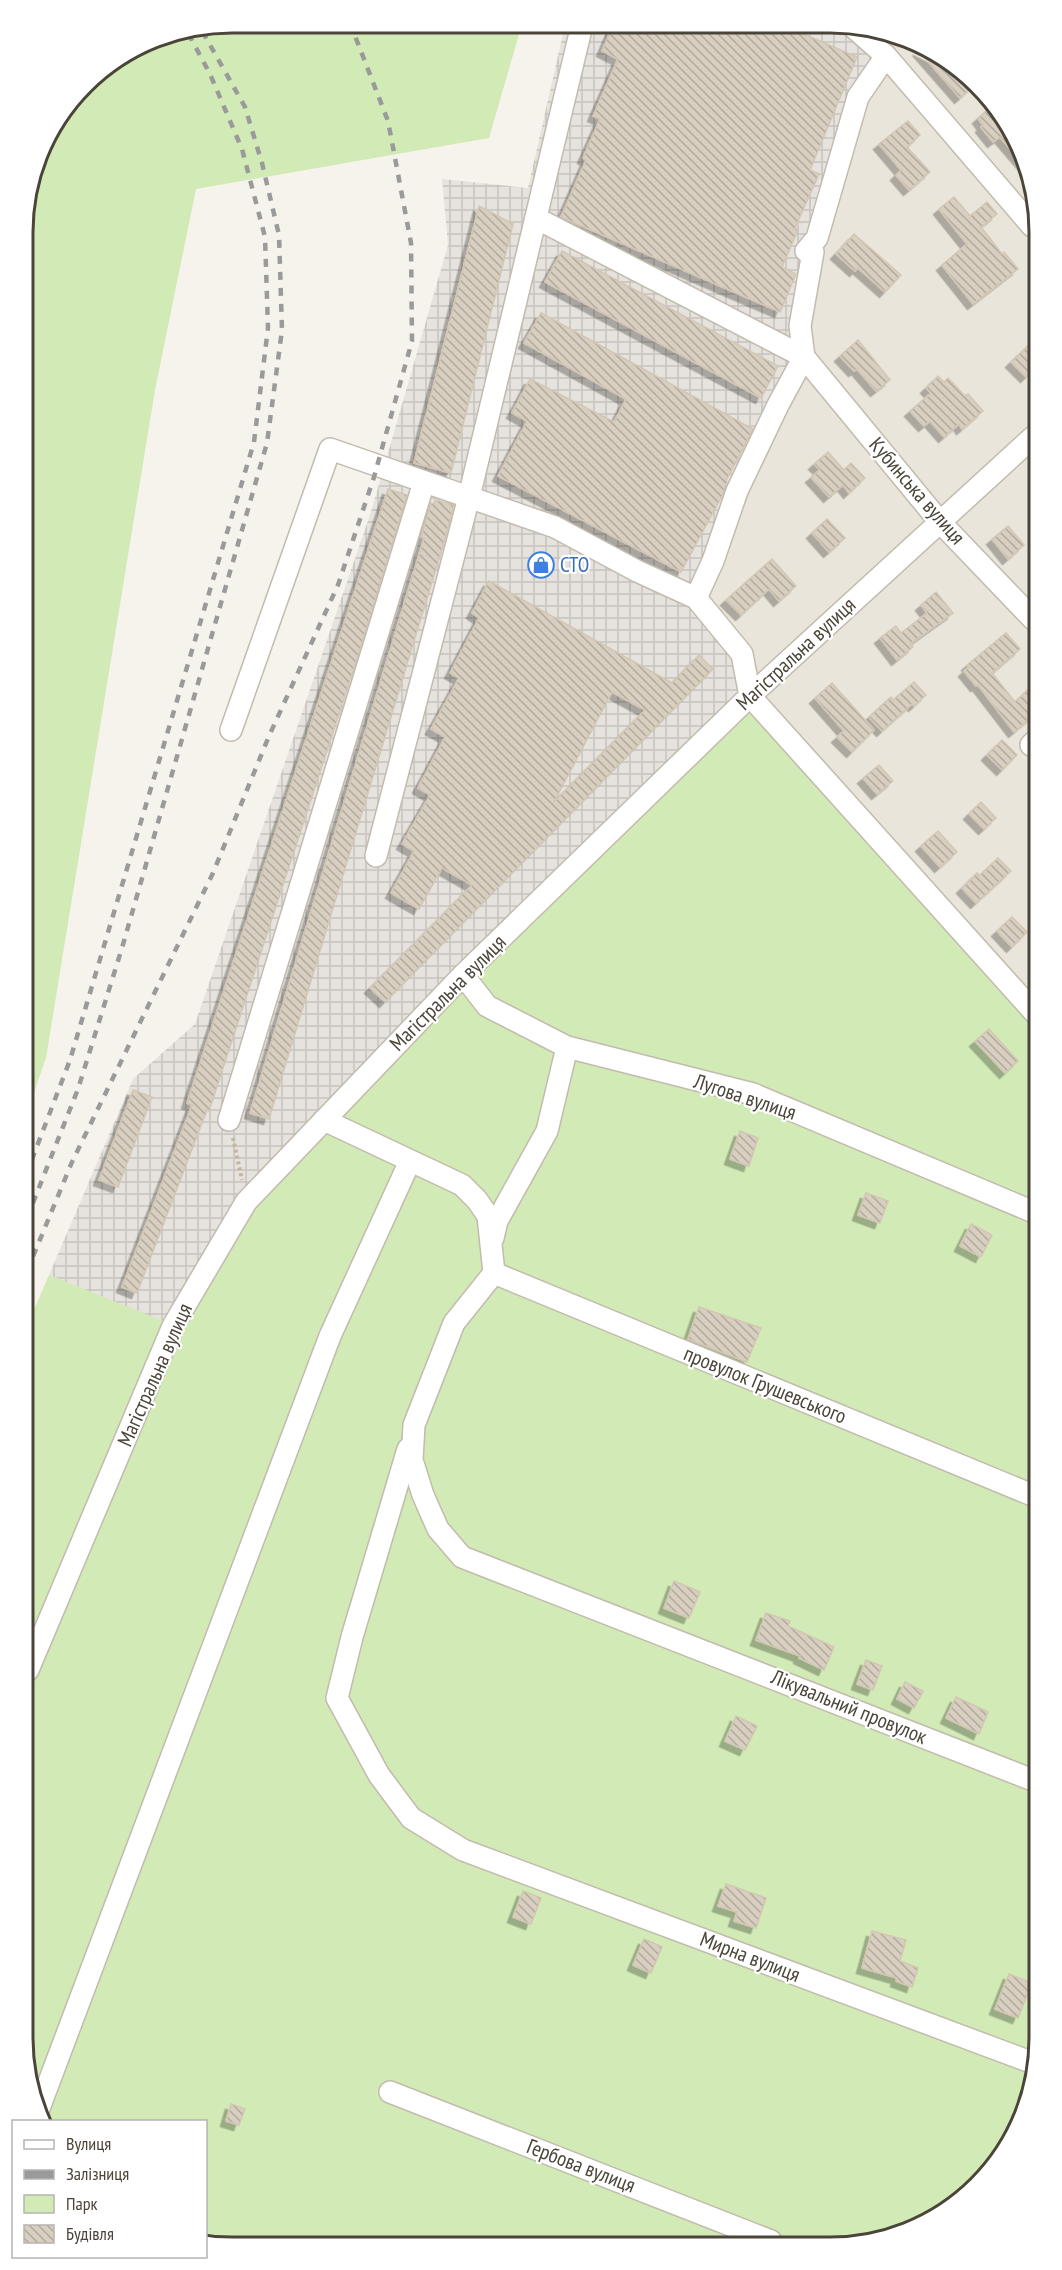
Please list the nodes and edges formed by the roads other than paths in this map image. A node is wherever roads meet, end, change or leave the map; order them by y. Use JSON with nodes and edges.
{"nodes":[{"id":1,"x":580,"y":33,"type":"edge"},
{"id":2,"x":864,"y":36,"type":"edge"},
{"id":3,"x":886,"y":56,"type":"junction"},
{"id":4,"x":536,"y":218,"type":"junction"},
{"id":5,"x":1028,"y":222,"type":"edge"},
{"id":6,"x":804,"y":357,"type":"junction"},
{"id":7,"x":1029,"y":441,"type":"edge"},
{"id":8,"x":424,"y":482,"type":"junction"},
{"id":9,"x":469,"y":497,"type":"junction"},
{"id":10,"x":940,"y":522,"type":"junction"},
{"id":11,"x":696,"y":598,"type":"junction"},
{"id":12,"x":1029,"y":615,"type":"edge"},
{"id":13,"x":750,"y":696,"type":"junction"},
{"id":14,"x":231,"y":730,"type":"dead end"},
{"id":15,"x":376,"y":856,"type":"dead end"},
{"id":16,"x":463,"y":975,"type":"junction"},
{"id":17,"x":1029,"y":1006,"type":"edge"},
{"id":18,"x":567,"y":1047,"type":"junction"},
{"id":19,"x":229,"y":1120,"type":"road end"},
{"id":20,"x":324,"y":1120,"type":"junction"},
{"id":21,"x":410,"y":1161,"type":"junction"},
{"id":22,"x":1029,"y":1210,"type":"edge"},
{"id":23,"x":492,"y":1242,"type":"junction"},
{"id":24,"x":494,"y":1273,"type":"junction"},
{"id":25,"x":414,"y":1425,"type":"junction"},
{"id":26,"x":1029,"y":1494,"type":"edge"},
{"id":27,"x":33,"y":1658,"type":"edge"},
{"id":28,"x":1029,"y":1778,"type":"edge"},
{"id":29,"x":1027,"y":2061,"type":"edge"},
{"id":30,"x":390,"y":2092,"type":"dead end"},
{"id":31,"x":43,"y":2098,"type":"edge"},
{"id":32,"x":761,"y":2237,"type":"edge"}],
"edges":[{"from":1,"to":4,"type":"street"},
{"from":2,"to":3,"type":"street"},
{"from":3,"to":5,"type":"street"},
{"from":3,"to":6,"type":"street"},
{"from":4,"to":6,"type":"street"},
{"from":4,"to":9,"type":"street"},
{"from":6,"to":10,"type":"street","name":"Кубинська вулиця"},
{"from":6,"to":11,"type":"street"},
{"from":7,"to":10,"type":"street","name":"Магістральна вулиця"},
{"from":8,"to":9,"type":"street"},
{"from":8,"to":14,"type":"street"},
{"from":8,"to":19,"type":"street"},
{"from":9,"to":11,"type":"street"},
{"from":9,"to":15,"type":"street"},
{"from":10,"to":12,"type":"street","name":"Кубинська вулиця"},
{"from":10,"to":13,"type":"street","name":"Магістральна вулиця"},
{"from":11,"to":13,"type":"street"},
{"from":13,"to":16,"type":"street","name":"Магістральна вулиця"},
{"from":13,"to":17,"type":"street"},
{"from":16,"to":18,"type":"street","name":"Лугова вулиця"},
{"from":16,"to":20,"type":"street","name":"Магістральна вулиця"},
{"from":18,"to":22,"type":"street","name":"Лугова вулиця"},
{"from":18,"to":23,"type":"street"},
{"from":20,"to":21,"type":"street"},
{"from":20,"to":27,"type":"street","name":"Магістральна вулиця"},
{"from":21,"to":23,"type":"street"},
{"from":21,"to":31,"type":"street"},
{"from":23,"to":24,"type":"street"},
{"from":24,"to":25,"type":"street"},
{"from":24,"to":26,"type":"street","name":"провулок Грушевського"},
{"from":25,"to":28,"type":"street","name":"Лікувальний провулок"},
{"from":25,"to":29,"type":"street","name":"Мирна вулиця"},
{"from":30,"to":32,"type":"street","name":"Гербова вулиця"}]}
